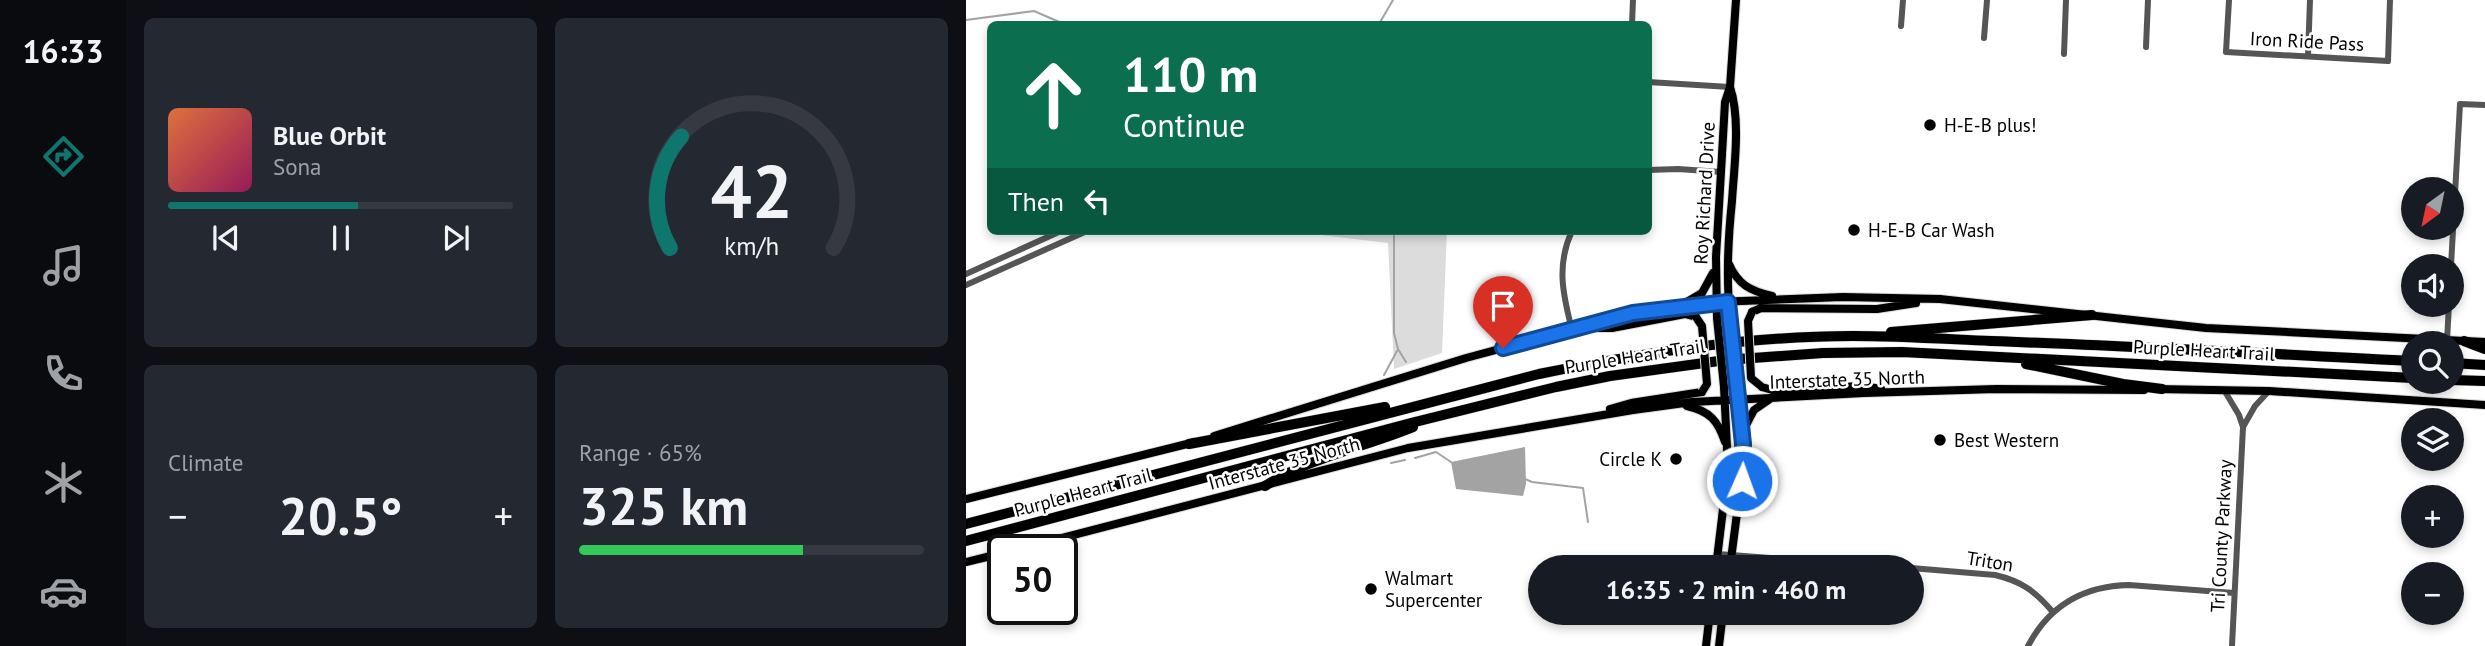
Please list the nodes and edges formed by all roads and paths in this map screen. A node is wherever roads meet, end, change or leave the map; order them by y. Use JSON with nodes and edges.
{"nodes":[{"id":1,"x":1633,"y":0,"type":"edge"},
{"id":2,"x":1736,"y":0,"type":"edge"},
{"id":3,"x":1903,"y":0,"type":"edge"},
{"id":4,"x":1987,"y":0,"type":"edge"},
{"id":5,"x":2066,"y":0,"type":"edge"},
{"id":6,"x":2148,"y":0,"type":"edge"},
{"id":7,"x":2230,"y":0,"type":"edge"},
{"id":8,"x":2309,"y":0,"type":"edge"},
{"id":9,"x":2390,"y":0,"type":"edge"},
{"id":10,"x":1632,"y":21,"type":"edge"},
{"id":11,"x":1901,"y":26,"type":"dead end"},
{"id":12,"x":1984,"y":38,"type":"dead end"},
{"id":13,"x":2146,"y":47,"type":"dead end"},
{"id":14,"x":2064,"y":54,"type":"dead end"},
{"id":15,"x":2308,"y":56,"type":"junction"},
{"id":16,"x":1652,"y":82,"type":"edge"},
{"id":17,"x":1730,"y":87,"type":"junction"},
{"id":18,"x":2485,"y":105,"type":"edge"},
{"id":19,"x":1652,"y":170,"type":"edge"},
{"id":20,"x":1721,"y":172,"type":"junction"},
{"id":21,"x":1052,"y":235,"type":"edge"},
{"id":22,"x":1078,"y":235,"type":"edge"},
{"id":23,"x":1570,"y":235,"type":"edge"},
{"id":24,"x":2452,"y":254,"type":"edge"},
{"id":25,"x":1728,"y":261,"type":"junction"},
{"id":26,"x":1715,"y":267,"type":"junction"},
{"id":27,"x":966,"y":274,"type":"edge"},
{"id":28,"x":966,"y":285,"type":"edge"},
{"id":29,"x":1782,"y":298,"type":"junction"},
{"id":30,"x":1940,"y":299,"type":"junction"},
{"id":31,"x":1716,"y":302,"type":"junction"},
{"id":32,"x":1728,"y":302,"type":"junction"},
{"id":33,"x":1680,"y":306,"type":"junction"},
{"id":34,"x":2092,"y":315,"type":"junction"},
{"id":35,"x":1576,"y":329,"type":"junction"},
{"id":36,"x":1853,"y":336,"type":"junction"},
{"id":37,"x":2401,"y":339,"type":"edge"},
{"id":38,"x":2465,"y":341,"type":"joint"},
{"id":39,"x":2485,"y":342,"type":"edge"},
{"id":40,"x":2485,"y":349,"type":"edge"},
{"id":41,"x":1984,"y":357,"type":"junction"},
{"id":42,"x":2401,"y":360,"type":"edge"},
{"id":43,"x":2464,"y":364,"type":"edge"},
{"id":44,"x":2485,"y":365,"type":"edge"},
{"id":45,"x":2401,"y":377,"type":"edge"},
{"id":46,"x":2464,"y":381,"type":"edge"},
{"id":47,"x":2485,"y":382,"type":"edge"},
{"id":48,"x":2162,"y":389,"type":"junction"},
{"id":49,"x":2224,"y":390,"type":"junction"},
{"id":50,"x":2269,"y":391,"type":"junction"},
{"id":51,"x":1900,"y":392,"type":"junction"},
{"id":52,"x":1773,"y":398,"type":"junction"},
{"id":53,"x":1739,"y":399,"type":"junction"},
{"id":54,"x":1434,"y":400,"type":"junction"},
{"id":55,"x":1725,"y":400,"type":"junction"},
{"id":56,"x":1676,"y":404,"type":"junction"},
{"id":57,"x":2485,"y":405,"type":"edge"},
{"id":58,"x":1451,"y":412,"type":"junction"},
{"id":59,"x":1574,"y":420,"type":"junction"},
{"id":60,"x":2243,"y":427,"type":"junction"},
{"id":61,"x":1742,"y":434,"type":"junction"},
{"id":62,"x":1189,"y":444,"type":"junction"},
{"id":63,"x":1728,"y":452,"type":"junction"},
{"id":64,"x":1265,"y":486,"type":"junction"},
{"id":65,"x":966,"y":499,"type":"edge"},
{"id":66,"x":966,"y":524,"type":"edge"},
{"id":67,"x":1074,"y":534,"type":"edge"},
{"id":68,"x":966,"y":541,"type":"edge"},
{"id":69,"x":1718,"y":554,"type":"joint"},
{"id":70,"x":1724,"y":555,"type":"edge"},
{"id":71,"x":1731,"y":555,"type":"edge"},
{"id":72,"x":987,"y":557,"type":"edge"},
{"id":73,"x":966,"y":562,"type":"edge"},
{"id":74,"x":1924,"y":570,"type":"edge"},
{"id":75,"x":2234,"y":593,"type":"junction"},
{"id":76,"x":2052,"y":611,"type":"junction"},
{"id":77,"x":1708,"y":625,"type":"edge"},
{"id":78,"x":1721,"y":625,"type":"edge"},
{"id":79,"x":1706,"y":646,"type":"edge"},
{"id":80,"x":1718,"y":646,"type":"edge"},
{"id":81,"x":2028,"y":646,"type":"edge"},
{"id":82,"x":2232,"y":646,"type":"edge"}],
"edges":[{"from":1,"to":10,"type":"street"},
{"from":2,"to":17,"type":"main road","name":"Roy Richard Drive"},
{"from":3,"to":11,"type":"street"},
{"from":4,"to":12,"type":"street"},
{"from":5,"to":14,"type":"street"},
{"from":6,"to":13,"type":"street"},
{"from":7,"to":15,"type":"street","name":"Iron Ride Pass"},
{"from":8,"to":15,"type":"street"},
{"from":9,"to":15,"type":"street","name":"Iron Ride Pass"},
{"from":16,"to":17,"type":"street"},
{"from":17,"to":20,"type":"main road","name":"Roy Richard Drive"},
{"from":17,"to":25,"type":"main road","name":"Roy Richard Drive"},
{"from":18,"to":24,"type":"street"},
{"from":19,"to":20,"type":"street"},
{"from":20,"to":26,"type":"main road","name":"Roy Richard Drive"},
{"from":21,"to":27,"type":"street"},
{"from":22,"to":28,"type":"street"},
{"from":23,"to":35,"type":"street"},
{"from":25,"to":29,"type":"main road"},
{"from":25,"to":32,"type":"main road","name":"Roy Richard Drive"},
{"from":26,"to":31,"type":"main road","name":"Roy Richard Drive"},
{"from":26,"to":33,"type":"main road"},
{"from":29,"to":30,"type":"main road"},
{"from":29,"to":32,"type":"main road"},
{"from":30,"to":34,"type":"main road"},
{"from":30,"to":51,"type":"main road","bridge":true},
{"from":31,"to":32,"type":"main road"},
{"from":31,"to":33,"type":"main road"},
{"from":31,"to":55,"type":"main road","name":"Roy Richard Drive","bridge":true},
{"from":32,"to":53,"type":"main road","name":"Roy Richard Drive","bridge":true},
{"from":33,"to":35,"type":"main road"},
{"from":34,"to":36,"type":"highway"},
{"from":34,"to":37,"type":"main road"},
{"from":35,"to":59,"type":"main road","bridge":true},
{"from":35,"to":62,"type":"main road"},
{"from":36,"to":42,"type":"highway","name":"Purple Heart Trail"},
{"from":36,"to":54,"type":"highway","name":"Purple Heart Trail"},
{"from":38,"to":39,"type":"main road"},
{"from":38,"to":40,"type":"highway"},
{"from":41,"to":45,"type":"highway","name":"Purple Heart Trail"},
{"from":41,"to":48,"type":"highway"},
{"from":41,"to":58,"type":"highway","name":"Purple Heart Trail"},
{"from":43,"to":44,"type":"highway"},
{"from":46,"to":47,"type":"highway"},
{"from":48,"to":49,"type":"main road","name":"Interstate 35 North"},
{"from":48,"to":51,"type":"main road","name":"Interstate 35 North"},
{"from":49,"to":50,"type":"main road","name":"Interstate 35 North"},
{"from":49,"to":60,"type":"street","name":"Tri County Parkway"},
{"from":50,"to":57,"type":"main road","name":"Interstate 35 North"},
{"from":50,"to":60,"type":"street"},
{"from":51,"to":52,"type":"main road","name":"Interstate 35 North"},
{"from":52,"to":53,"type":"main road","name":"Interstate 35 North"},
{"from":52,"to":61,"type":"main road"},
{"from":53,"to":55,"type":"main road","name":"Interstate 35 North"},
{"from":53,"to":61,"type":"main road","name":"Roy Richard Drive"},
{"from":54,"to":62,"type":"highway"},
{"from":54,"to":66,"type":"highway","name":"Purple Heart Trail"},
{"from":55,"to":56,"type":"main road","name":"Interstate 35 North"},
{"from":55,"to":63,"type":"main road","name":"Roy Richard Drive"},
{"from":56,"to":59,"type":"main road","name":"Interstate 35 North"},
{"from":56,"to":63,"type":"main road"},
{"from":58,"to":64,"type":"highway"},
{"from":58,"to":68,"type":"highway","name":"Purple Heart Trail"},
{"from":59,"to":64,"type":"main road","name":"Interstate 35 North"},
{"from":60,"to":75,"type":"street","name":"Tri County Parkway"},
{"from":61,"to":71,"type":"main road","name":"Roy Richard Drive"},
{"from":62,"to":65,"type":"main road"},
{"from":63,"to":69,"type":"main road","name":"Roy Richard Drive"},
{"from":64,"to":67,"type":"main road","name":"Interstate 35 North"},
{"from":69,"to":70,"type":"street"},
{"from":72,"to":73,"type":"main road"},
{"from":74,"to":76,"type":"street","name":"Triton"},
{"from":75,"to":76,"type":"street"},
{"from":75,"to":82,"type":"street","name":"Tri County Parkway"},
{"from":76,"to":81,"type":"street"},
{"from":77,"to":79,"type":"main road"},
{"from":78,"to":80,"type":"main road"}]}
